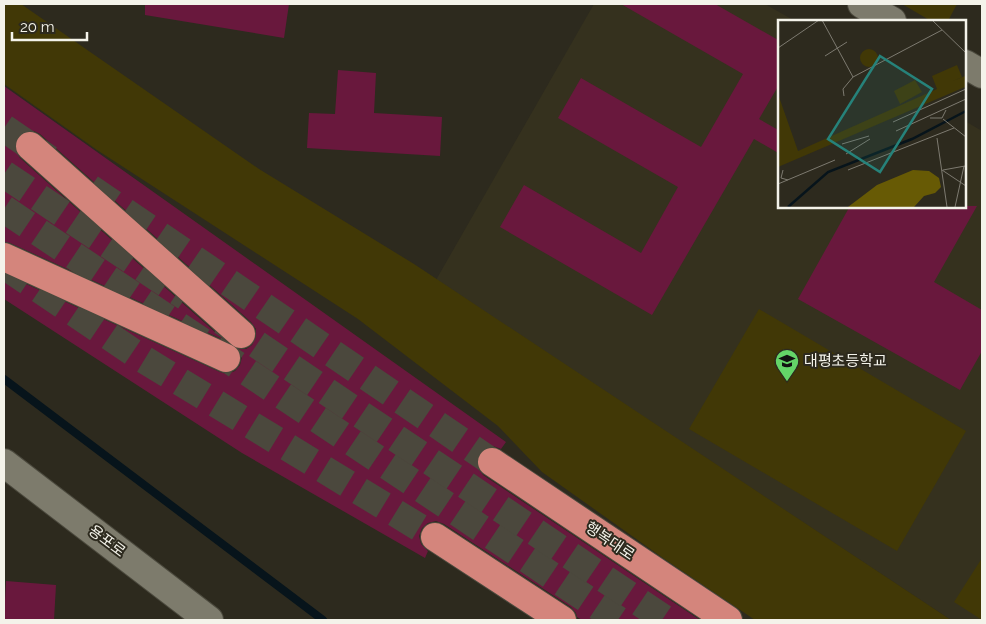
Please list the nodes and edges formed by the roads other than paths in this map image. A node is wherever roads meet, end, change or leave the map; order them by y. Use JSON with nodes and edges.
{"nodes":[{"id":1,"x":862,"y":4,"type":"edge"},
{"id":2,"x":890,"y":20,"type":"edge"},
{"id":3,"x":966,"y":65,"type":"edge"},
{"id":4,"x":982,"y":74,"type":"edge"},
{"id":5,"x":30,"y":146,"type":"tunnel mouth"},
{"id":6,"x":4,"y":257,"type":"edge"},
{"id":7,"x":241,"y":334,"type":"tunnel mouth"},
{"id":8,"x":226,"y":358,"type":"dead end"},
{"id":9,"x":492,"y":462,"type":"tunnel mouth"},
{"id":10,"x":4,"y":463,"type":"edge"},
{"id":11,"x":434,"y":537,"type":"tunnel mouth"},
{"id":12,"x":209,"y":620,"type":"edge"},
{"id":13,"x":562,"y":620,"type":"edge"},
{"id":14,"x":728,"y":620,"type":"edge"}],
"edges":[{"from":1,"to":2,"type":"street"},
{"from":3,"to":4,"type":"street"},
{"from":5,"to":7,"type":"highway"},
{"from":6,"to":8,"type":"highway"},
{"from":9,"to":14,"type":"highway","name":"행복대로"},
{"from":10,"to":12,"type":"street","name":"용포로"},
{"from":11,"to":13,"type":"highway"}]}
